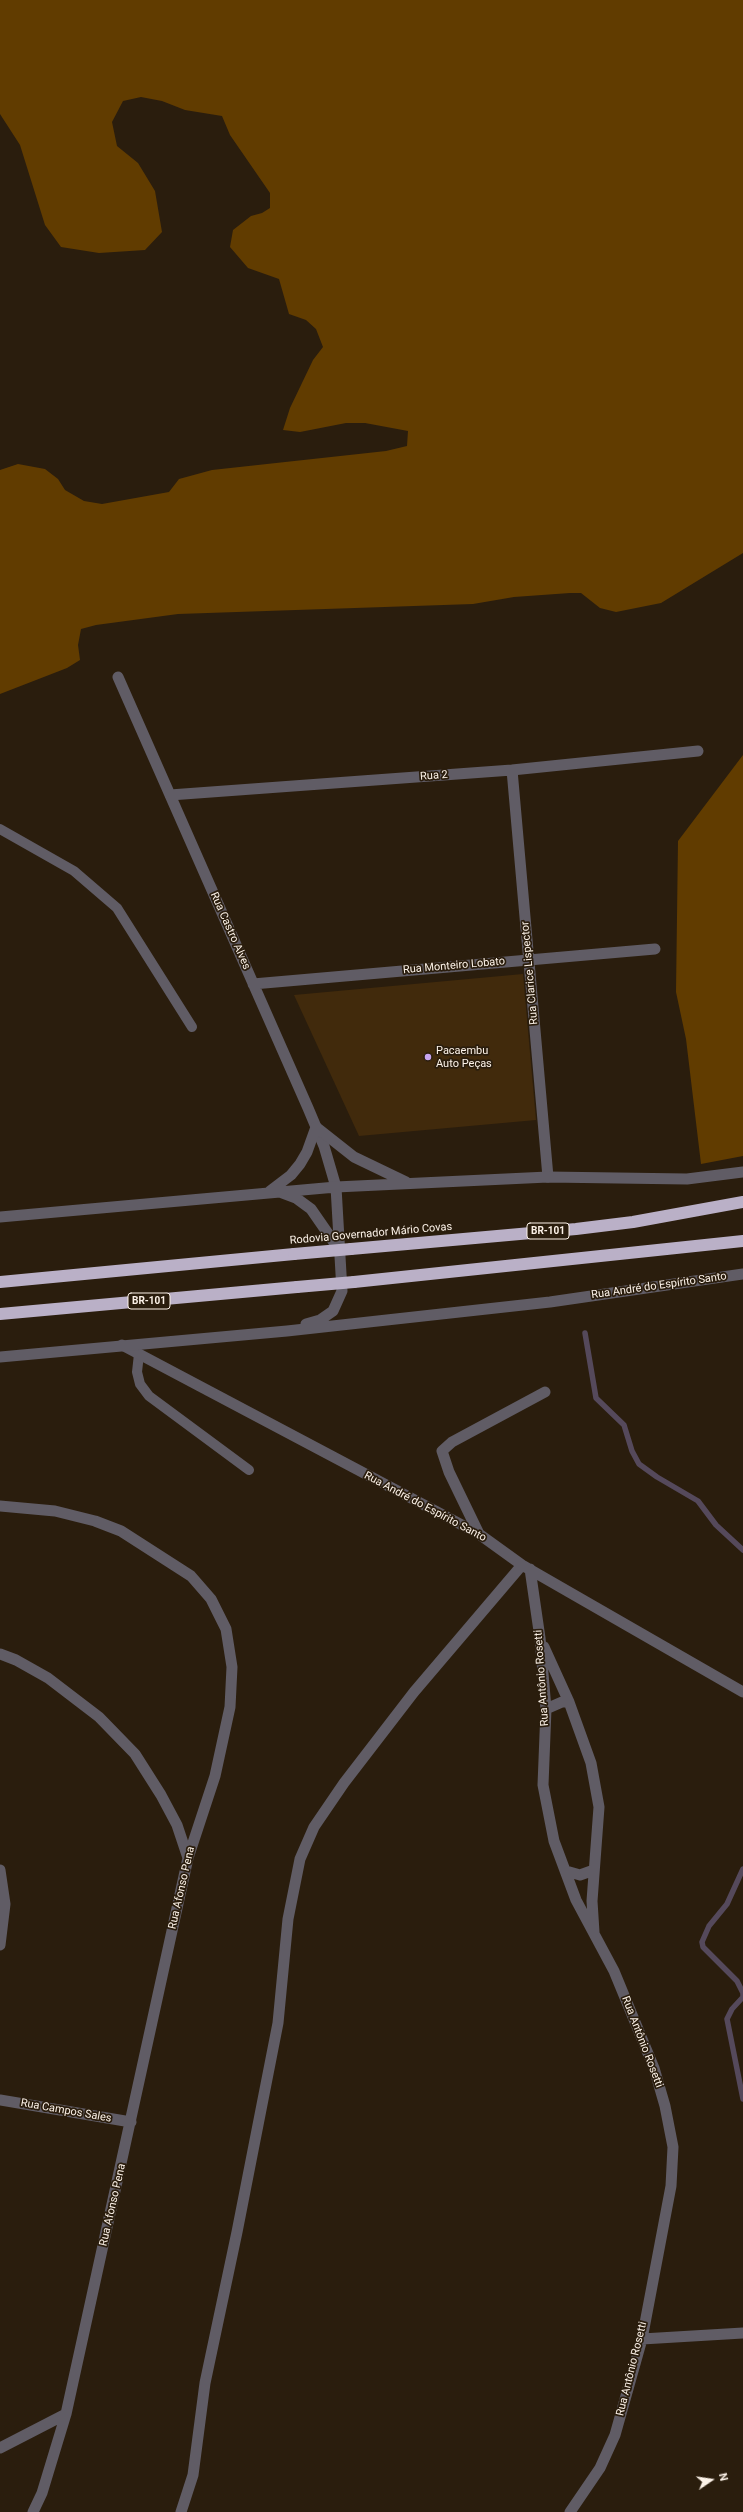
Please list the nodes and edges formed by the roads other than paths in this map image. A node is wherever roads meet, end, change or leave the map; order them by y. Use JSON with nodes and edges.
{"nodes":[{"id":1,"x":118,"y":677,"type":"dead end"},
{"id":2,"x":698,"y":751,"type":"dead end"},
{"id":3,"x":512,"y":770,"type":"junction"},
{"id":4,"x":170,"y":795,"type":"junction"},
{"id":5,"x":0,"y":829,"type":"edge"},
{"id":6,"x":655,"y":949,"type":"dead end"},
{"id":7,"x":529,"y":959,"type":"junction"},
{"id":8,"x":253,"y":984,"type":"junction"},
{"id":9,"x":192,"y":1027,"type":"dead end"},
{"id":10,"x":316,"y":1127,"type":"junction"},
{"id":11,"x":743,"y":1172,"type":"edge"},
{"id":12,"x":548,"y":1177,"type":"junction"},
{"id":13,"x":409,"y":1183,"type":"junction"},
{"id":14,"x":336,"y":1187,"type":"junction"},
{"id":15,"x":269,"y":1191,"type":"junction"},
{"id":16,"x":743,"y":1202,"type":"edge"},
{"id":17,"x":0,"y":1217,"type":"edge"},
{"id":18,"x":743,"y":1241,"type":"edge"},
{"id":19,"x":338,"y":1249,"type":"junction"},
{"id":20,"x":743,"y":1274,"type":"edge"},
{"id":21,"x":0,"y":1282,"type":"edge"},
{"id":22,"x":0,"y":1314,"type":"edge"},
{"id":23,"x":287,"y":1331,"type":"junction"},
{"id":24,"x":122,"y":1345,"type":"junction"},
{"id":25,"x":139,"y":1354,"type":"junction"},
{"id":26,"x":0,"y":1357,"type":"edge"},
{"id":27,"x":546,"y":1392,"type":"dead end"},
{"id":28,"x":249,"y":1470,"type":"dead end"},
{"id":29,"x":0,"y":1506,"type":"edge"},
{"id":30,"x":479,"y":1534,"type":"junction"},
{"id":31,"x":526,"y":1567,"type":"junction"},
{"id":32,"x":540,"y":1638,"type":"junction"},
{"id":33,"x":0,"y":1654,"type":"edge"},
{"id":34,"x":743,"y":1692,"type":"edge"},
{"id":35,"x":569,"y":1702,"type":"junction"},
{"id":36,"x":546,"y":1709,"type":"junction"},
{"id":37,"x":188,"y":1858,"type":"junction"},
{"id":38,"x":0,"y":1870,"type":"edge"},
{"id":39,"x":594,"y":1870,"type":"junction"},
{"id":40,"x":566,"y":1871,"type":"junction"},
{"id":41,"x":594,"y":1936,"type":"junction"},
{"id":42,"x":0,"y":1945,"type":"edge"},
{"id":43,"x":0,"y":2100,"type":"edge"},
{"id":44,"x":131,"y":2122,"type":"junction"},
{"id":45,"x":743,"y":2333,"type":"edge"},
{"id":46,"x":642,"y":2339,"type":"junction"},
{"id":47,"x":66,"y":2414,"type":"junction"},
{"id":48,"x":0,"y":2448,"type":"edge"},
{"id":49,"x":33,"y":2512,"type":"edge"},
{"id":50,"x":181,"y":2512,"type":"edge"},
{"id":51,"x":570,"y":2512,"type":"edge"}],
"edges":[{"from":1,"to":4,"type":"street","name":"Rua Castro Alves"},
{"from":2,"to":3,"type":"street","name":"Rua 2"},
{"from":3,"to":4,"type":"street","name":"Rua 2"},
{"from":3,"to":7,"type":"street","name":"Rua Clarice Lispector"},
{"from":4,"to":8,"type":"street","name":"Rua Castro Alves"},
{"from":5,"to":9,"type":"lane"},
{"from":6,"to":7,"type":"street","name":"Rua Monteiro Lobato"},
{"from":7,"to":8,"type":"street","name":"Rua Monteiro Lobato"},
{"from":7,"to":12,"type":"street","name":"Rua Clarice Lispector"},
{"from":8,"to":10,"type":"street","name":"Rua Castro Alves"},
{"from":10,"to":13,"type":"street"},
{"from":10,"to":14,"type":"street","name":"Rua Castro Alves"},
{"from":10,"to":15,"type":"street"},
{"from":11,"to":12,"type":"street"},
{"from":12,"to":13,"type":"street"},
{"from":13,"to":14,"type":"street"},
{"from":14,"to":15,"type":"street"},
{"from":14,"to":19,"type":"street","name":"Rua Castro Alves"},
{"from":15,"to":17,"type":"street"},
{"from":15,"to":19,"type":"street"},
{"from":16,"to":21,"type":"highway","name":"Rodovia Governador Mário Covas","number":"BR-101","bridge":true},
{"from":18,"to":22,"type":"highway","number":"BR-101","bridge":true},
{"from":19,"to":23,"type":"street","name":"Rua Castro Alves"},
{"from":20,"to":23,"type":"street","name":"Rua André do Espírito Santo"},
{"from":23,"to":24,"type":"street","name":"Rua André do Espírito Santo"},
{"from":24,"to":25,"type":"street","name":"Rua André do Espírito Santo"},
{"from":24,"to":26,"type":"street","name":"Rua André do Espírito Santo"},
{"from":25,"to":28,"type":"lane"},
{"from":25,"to":30,"type":"street","name":"Rua André do Espírito Santo"},
{"from":27,"to":30,"type":"street"},
{"from":29,"to":37,"type":"street","name":"Rua Afonso Pena"},
{"from":30,"to":31,"type":"street","name":"Rua André do Espírito Santo"},
{"from":31,"to":32,"type":"street","name":"Rua Antônio Rosetti"},
{"from":31,"to":34,"type":"street","name":"Rua André do Espírito Santo"},
{"from":31,"to":50,"type":"street"},
{"from":32,"to":35,"type":"street"},
{"from":32,"to":36,"type":"street","name":"Rua Antônio Rosetti"},
{"from":33,"to":37,"type":"street"},
{"from":35,"to":36,"type":"street"},
{"from":35,"to":39,"type":"street"},
{"from":36,"to":40,"type":"street","name":"Rua Antônio Rosetti"},
{"from":37,"to":44,"type":"street","name":"Rua Afonso Pena"},
{"from":38,"to":42,"type":"street"},
{"from":39,"to":40,"type":"street"},
{"from":39,"to":41,"type":"street"},
{"from":40,"to":41,"type":"street","name":"Rua Antônio Rosetti"},
{"from":41,"to":46,"type":"street","name":"Rua Antônio Rosetti"},
{"from":43,"to":44,"type":"street","name":"Rua Campos Sales"},
{"from":44,"to":47,"type":"street","name":"Rua Afonso Pena"},
{"from":45,"to":46,"type":"street"},
{"from":46,"to":51,"type":"street","name":"Rua Antônio Rosetti"},
{"from":47,"to":48,"type":"street"},
{"from":47,"to":49,"type":"street","name":"Rua Afonso Pena"}]}
